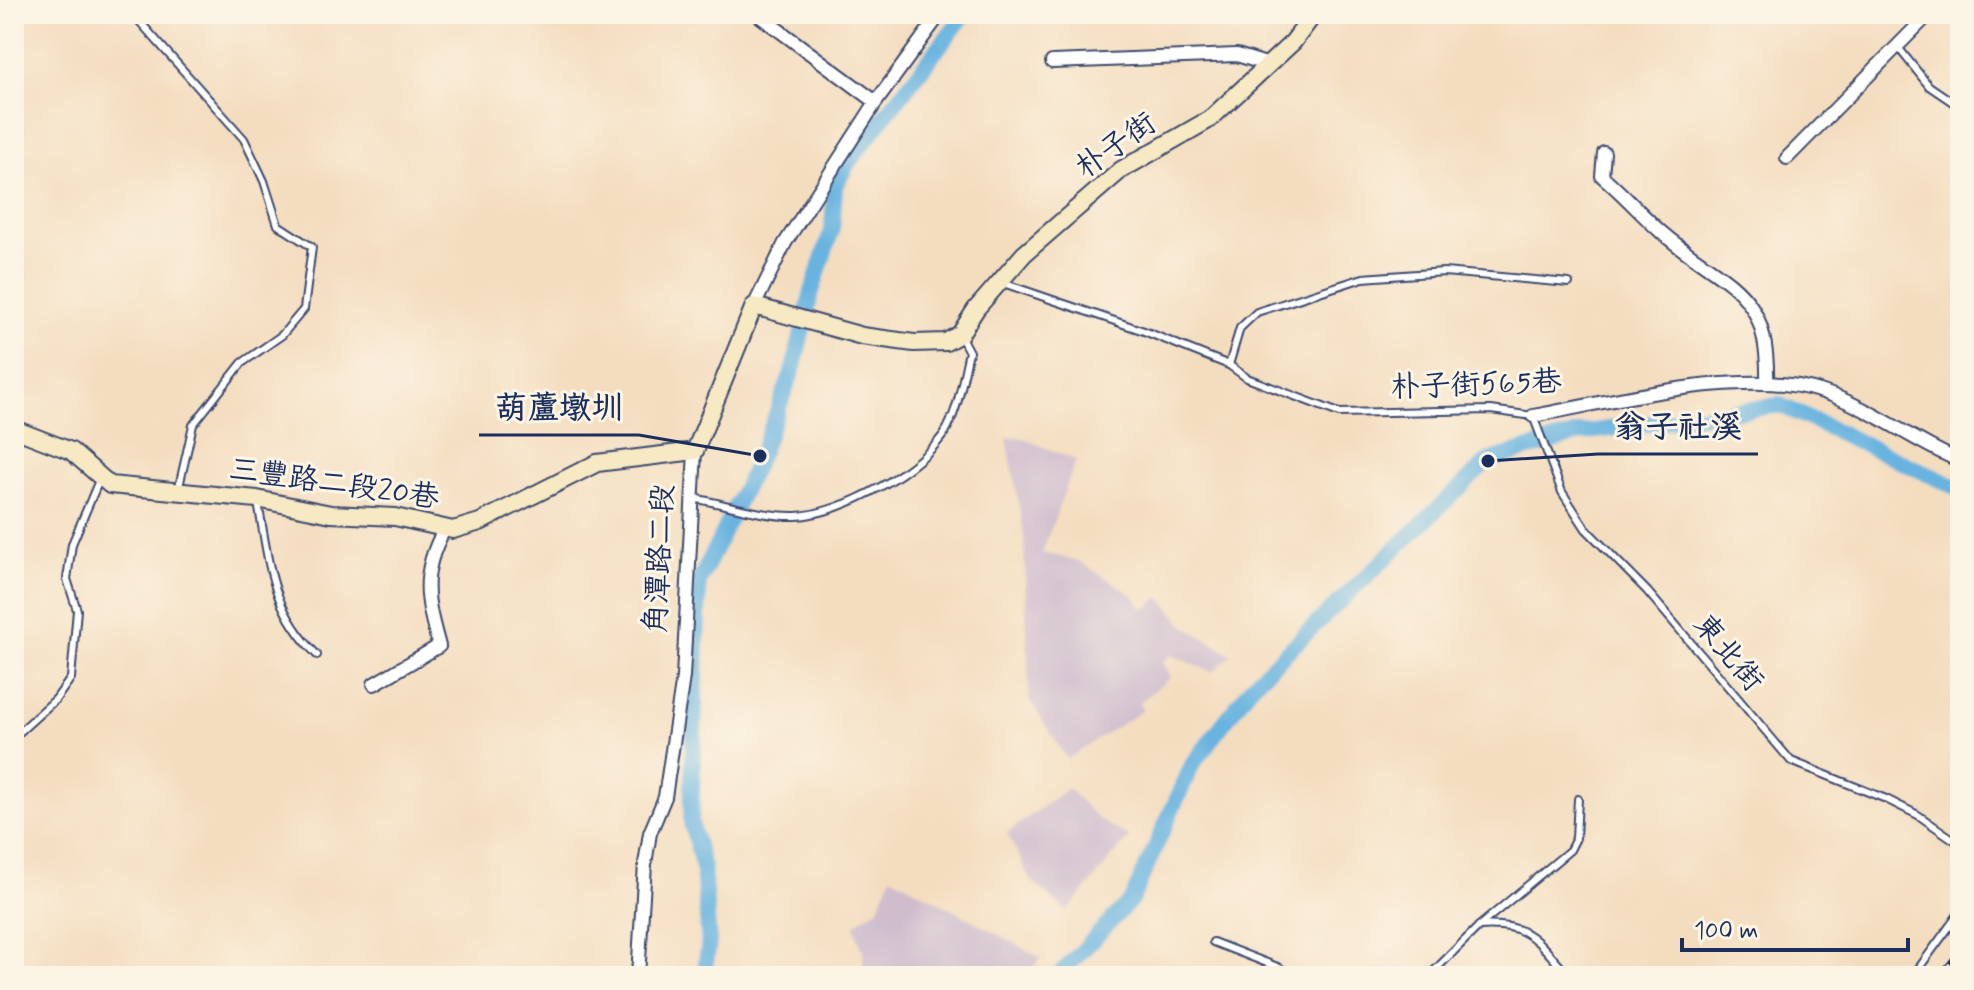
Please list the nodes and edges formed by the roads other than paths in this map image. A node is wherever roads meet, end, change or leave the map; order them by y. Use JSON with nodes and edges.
{"nodes":[{"id":1,"x":133,"y":14,"type":"edge"},
{"id":2,"x":757,"y":14,"type":"edge"},
{"id":3,"x":940,"y":14,"type":"edge"},
{"id":4,"x":1314,"y":14,"type":"edge"},
{"id":5,"x":1929,"y":14,"type":"edge"},
{"id":6,"x":1897,"y":46,"type":"junction"},
{"id":7,"x":1052,"y":62,"type":"dead end"},
{"id":8,"x":1269,"y":65,"type":"junction"},
{"id":9,"x":876,"y":102,"type":"junction"},
{"id":10,"x":1960,"y":107,"type":"edge"},
{"id":11,"x":1604,"y":153,"type":"dead end"},
{"id":12,"x":1787,"y":158,"type":"dead end"},
{"id":13,"x":1000,"y":281,"type":"junction"},
{"id":14,"x":1569,"y":283,"type":"dead end"},
{"id":15,"x":754,"y":306,"type":"junction"},
{"id":16,"x":960,"y":334,"type":"junction"},
{"id":17,"x":1229,"y":365,"type":"junction"},
{"id":18,"x":1767,"y":383,"type":"junction"},
{"id":19,"x":1533,"y":420,"type":"junction"},
{"id":20,"x":14,"y":429,"type":"edge"},
{"id":21,"x":695,"y":451,"type":"junction"},
{"id":22,"x":1960,"y":461,"type":"edge"},
{"id":23,"x":101,"y":475,"type":"junction"},
{"id":24,"x":178,"y":491,"type":"junction"},
{"id":25,"x":691,"y":497,"type":"junction"},
{"id":26,"x":257,"y":499,"type":"junction"},
{"id":27,"x":444,"y":530,"type":"junction"},
{"id":28,"x":317,"y":655,"type":"dead end"},
{"id":29,"x":374,"y":684,"type":"dead end"},
{"id":30,"x":14,"y":737,"type":"edge"},
{"id":31,"x":1578,"y":799,"type":"dead end"},
{"id":32,"x":1960,"y":844,"type":"edge"},
{"id":33,"x":1960,"y":912,"type":"edge"},
{"id":34,"x":1479,"y":926,"type":"junction"},
{"id":35,"x":1213,"y":942,"type":"dead end"},
{"id":36,"x":638,"y":976,"type":"edge"},
{"id":37,"x":1291,"y":976,"type":"edge"},
{"id":38,"x":1429,"y":976,"type":"edge"},
{"id":39,"x":1569,"y":976,"type":"edge"},
{"id":40,"x":1913,"y":976,"type":"edge"}],
"edges":[{"from":1,"to":24,"type":"lane"},
{"from":2,"to":9,"type":"street"},
{"from":3,"to":9,"type":"street","name":"角潭路二段"},
{"from":4,"to":8,"type":"street","name":"朴子街"},
{"from":5,"to":6,"type":"street"},
{"from":6,"to":10,"type":"lane"},
{"from":6,"to":12,"type":"street"},
{"from":7,"to":8,"type":"street"},
{"from":8,"to":13,"type":"street","name":"朴子街"},
{"from":9,"to":15,"type":"street","name":"角潭路二段"},
{"from":11,"to":18,"type":"street"},
{"from":13,"to":16,"type":"street","name":"朴子街"},
{"from":13,"to":17,"type":"lane","name":"朴子街565巷"},
{"from":14,"to":17,"type":"lane"},
{"from":15,"to":16,"type":"street"},
{"from":15,"to":21,"type":"street","name":"角潭路二段"},
{"from":16,"to":25,"type":"lane"},
{"from":17,"to":19,"type":"lane","name":"朴子街565巷"},
{"from":18,"to":19,"type":"street","name":"朴子街565巷"},
{"from":18,"to":22,"type":"street","name":"朴子街565巷"},
{"from":19,"to":32,"type":"lane","name":"東北街"},
{"from":20,"to":23,"type":"street","name":"三豐路二段20巷"},
{"from":21,"to":25,"type":"street","name":"角潭路二段"},
{"from":21,"to":27,"type":"street","name":"三豐路二段20巷"},
{"from":23,"to":24,"type":"street","name":"三豐路二段20巷"},
{"from":23,"to":30,"type":"lane"},
{"from":24,"to":26,"type":"street","name":"三豐路二段20巷"},
{"from":25,"to":36,"type":"street","name":"角潭路二段"},
{"from":26,"to":27,"type":"street","name":"三豐路二段20巷"},
{"from":26,"to":28,"type":"lane"},
{"from":27,"to":29,"type":"street"},
{"from":31,"to":34,"type":"lane"},
{"from":33,"to":40,"type":"lane"},
{"from":34,"to":38,"type":"lane"},
{"from":34,"to":39,"type":"lane"},
{"from":35,"to":37,"type":"lane"}]}
